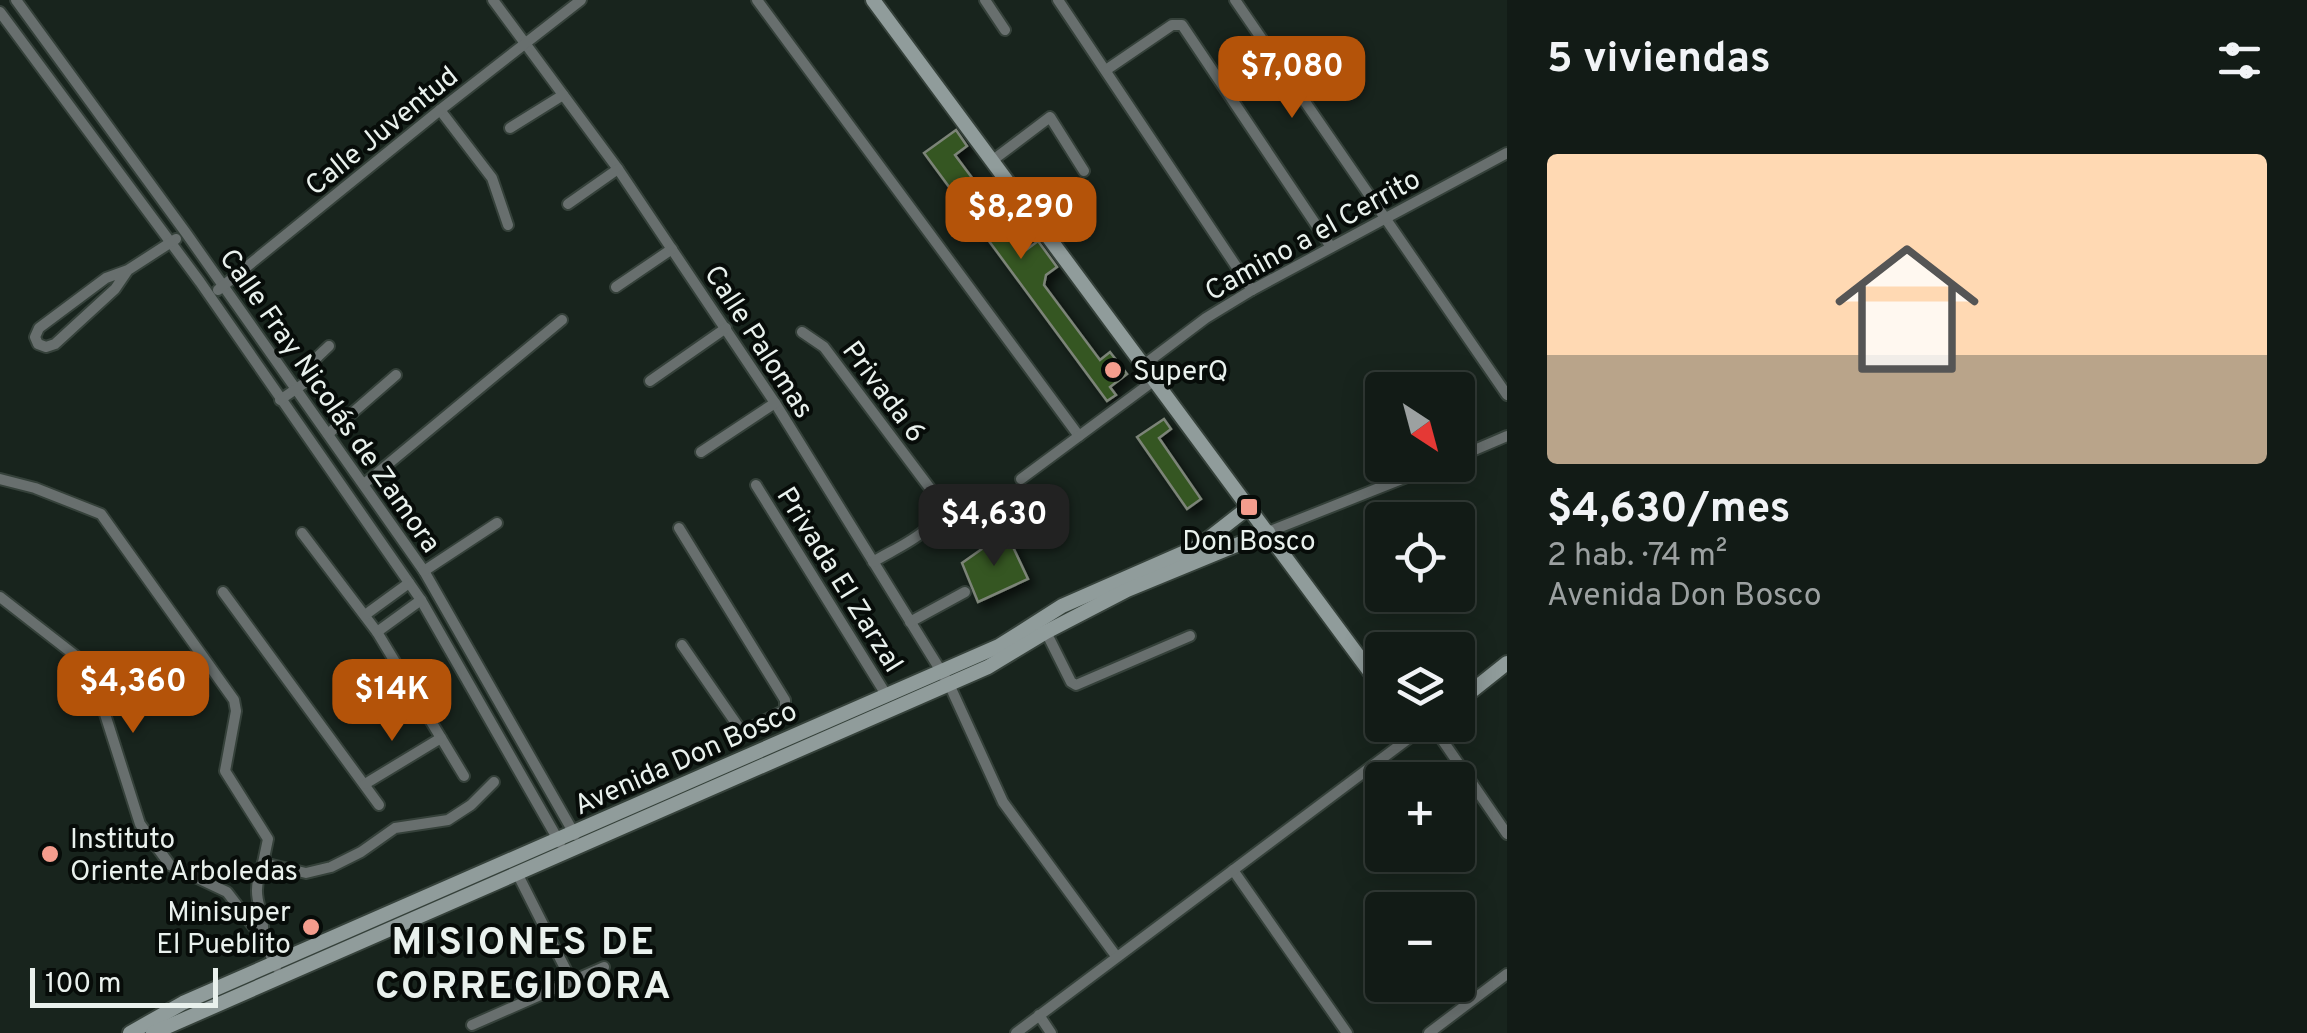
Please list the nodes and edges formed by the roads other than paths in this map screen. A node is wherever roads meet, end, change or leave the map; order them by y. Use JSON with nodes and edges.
{"nodes":[{"id":1,"x":16,"y":0,"type":"edge"},
{"id":2,"x":493,"y":0,"type":"edge"},
{"id":3,"x":581,"y":0,"type":"edge"},
{"id":4,"x":757,"y":0,"type":"edge"},
{"id":5,"x":873,"y":0,"type":"edge"},
{"id":6,"x":984,"y":0,"type":"edge"},
{"id":7,"x":1058,"y":0,"type":"edge"},
{"id":8,"x":1235,"y":0,"type":"edge"},
{"id":9,"x":0,"y":12,"type":"edge"},
{"id":10,"x":1006,"y":30,"type":"dead end"},
{"id":11,"x":528,"y":44,"type":"junction"},
{"id":12,"x":1106,"y":70,"type":"junction"},
{"id":13,"x":564,"y":95,"type":"junction"},
{"id":14,"x":440,"y":110,"type":"junction"},
{"id":15,"x":510,"y":128,"type":"dead end"},
{"id":16,"x":1507,"y":153,"type":"edge"},
{"id":17,"x":993,"y":160,"type":"junction"},
{"id":18,"x":618,"y":169,"type":"junction"},
{"id":19,"x":1084,"y":171,"type":"dead end"},
{"id":20,"x":568,"y":204,"type":"dead end"},
{"id":21,"x":1384,"y":218,"type":"junction"},
{"id":22,"x":508,"y":224,"type":"dead end"},
{"id":23,"x":186,"y":232,"type":"junction"},
{"id":24,"x":171,"y":242,"type":"junction"},
{"id":25,"x":1331,"y":246,"type":"junction"},
{"id":26,"x":672,"y":249,"type":"junction"},
{"id":27,"x":128,"y":270,"type":"junction"},
{"id":28,"x":223,"y":286,"type":"junction"},
{"id":29,"x":616,"y":287,"type":"dead end"},
{"id":30,"x":1252,"y":290,"type":"junction"},
{"id":31,"x":210,"y":296,"type":"junction"},
{"id":32,"x":562,"y":320,"type":"dead end"},
{"id":33,"x":726,"y":328,"type":"junction"},
{"id":34,"x":802,"y":332,"type":"dead end"},
{"id":35,"x":329,"y":346,"type":"dead end"},
{"id":36,"x":1145,"y":364,"type":"junction"},
{"id":37,"x":396,"y":374,"type":"dead end"},
{"id":38,"x":1156,"y":379,"type":"junction"},
{"id":39,"x":309,"y":380,"type":"junction"},
{"id":40,"x":650,"y":381,"type":"dead end"},
{"id":41,"x":295,"y":390,"type":"junction"},
{"id":42,"x":1507,"y":394,"type":"edge"},
{"id":43,"x":280,"y":400,"type":"junction"},
{"id":44,"x":775,"y":403,"type":"junction"},
{"id":45,"x":344,"y":422,"type":"junction"},
{"id":46,"x":328,"y":434,"type":"junction"},
{"id":47,"x":1079,"y":436,"type":"junction"},
{"id":48,"x":1507,"y":436,"type":"edge"},
{"id":49,"x":1475,"y":450,"type":"edge"},
{"id":50,"x":701,"y":452,"type":"dead end"},
{"id":51,"x":1021,"y":478,"type":"dead end"},
{"id":52,"x":0,"y":479,"type":"edge"},
{"id":53,"x":1397,"y":482,"type":"edge"},
{"id":54,"x":364,"y":484,"type":"junction"},
{"id":55,"x":756,"y":485,"type":"dead end"},
{"id":56,"x":1250,"y":506,"type":"junction"},
{"id":57,"x":497,"y":524,"type":"dead end"},
{"id":58,"x":679,"y":528,"type":"dead end"},
{"id":59,"x":1268,"y":532,"type":"junction"},
{"id":60,"x":302,"y":533,"type":"dead end"},
{"id":61,"x":409,"y":550,"type":"junction"},
{"id":62,"x":394,"y":562,"type":"junction"},
{"id":63,"x":873,"y":562,"type":"junction"},
{"id":64,"x":424,"y":571,"type":"junction"},
{"id":65,"x":409,"y":582,"type":"junction"},
{"id":66,"x":222,"y":592,"type":"dead end"},
{"id":67,"x":965,"y":592,"type":"dead end"},
{"id":68,"x":0,"y":597,"type":"edge"},
{"id":69,"x":421,"y":600,"type":"junction"},
{"id":70,"x":365,"y":615,"type":"junction"},
{"id":71,"x":910,"y":622,"type":"junction"},
{"id":72,"x":377,"y":632,"type":"junction"},
{"id":73,"x":1046,"y":632,"type":"junction"},
{"id":74,"x":1190,"y":636,"type":"dead end"},
{"id":75,"x":682,"y":645,"type":"dead end"},
{"id":76,"x":1507,"y":663,"type":"edge"},
{"id":77,"x":1365,"y":665,"type":"edge"},
{"id":78,"x":945,"y":678,"type":"junction"},
{"id":79,"x":1475,"y":688,"type":"edge"},
{"id":80,"x":887,"y":696,"type":"junction"},
{"id":81,"x":774,"y":717,"type":"junction"},
{"id":82,"x":761,"y":723,"type":"junction"},
{"id":83,"x":441,"y":738,"type":"junction"},
{"id":84,"x":781,"y":742,"type":"junction"},
{"id":85,"x":1401,"y":742,"type":"edge"},
{"id":86,"x":1433,"y":742,"type":"edge"},
{"id":87,"x":464,"y":776,"type":"dead end"},
{"id":88,"x":494,"y":782,"type":"dead end"},
{"id":89,"x":365,"y":784,"type":"junction"},
{"id":90,"x":379,"y":805,"type":"dead end"},
{"id":91,"x":1507,"y":834,"type":"edge"},
{"id":92,"x":577,"y":838,"type":"junction"},
{"id":93,"x":562,"y":846,"type":"junction"},
{"id":94,"x":264,"y":864,"type":"junction"},
{"id":95,"x":1234,"y":870,"type":"junction"},
{"id":96,"x":516,"y":873,"type":"junction"},
{"id":97,"x":264,"y":939,"type":"junction"},
{"id":98,"x":1116,"y":956,"type":"junction"},
{"id":99,"x":604,"y":968,"type":"dead end"},
{"id":100,"x":278,"y":971,"type":"junction"},
{"id":101,"x":1507,"y":974,"type":"edge"},
{"id":102,"x":572,"y":982,"type":"junction"},
{"id":103,"x":1039,"y":1016,"type":"junction"},
{"id":104,"x":472,"y":1025,"type":"dead end"},
{"id":105,"x":130,"y":1033,"type":"edge"},
{"id":106,"x":153,"y":1033,"type":"edge"},
{"id":107,"x":1016,"y":1033,"type":"edge"},
{"id":108,"x":1051,"y":1033,"type":"edge"},
{"id":109,"x":1346,"y":1033,"type":"edge"},
{"id":110,"x":1429,"y":1033,"type":"edge"}],
"edges":[{"from":1,"to":23,"type":"street","name":"Calle Fray Nicolás de Zamora"},
{"from":2,"to":11,"type":"street","name":"Calle Palomas"},
{"from":3,"to":11,"type":"street","name":"Calle Juventud"},
{"from":4,"to":47,"type":"street"},
{"from":5,"to":17,"type":"street"},
{"from":6,"to":10,"type":"street"},
{"from":7,"to":12,"type":"street"},
{"from":8,"to":21,"type":"street"},
{"from":9,"to":24,"type":"street","name":"Calle Fray Nicolás de Zamora"},
{"from":11,"to":13,"type":"street","name":"Calle Palomas"},
{"from":11,"to":14,"type":"street","name":"Calle Juventud"},
{"from":12,"to":25,"type":"street"},
{"from":12,"to":30,"type":"street"},
{"from":13,"to":15,"type":"street"},
{"from":13,"to":18,"type":"street","name":"Calle Palomas"},
{"from":14,"to":22,"type":"street"},
{"from":14,"to":28,"type":"street","name":"Calle Juventud"},
{"from":16,"to":21,"type":"street","name":"Camino a el Cerrito"},
{"from":17,"to":19,"type":"street"},
{"from":17,"to":36,"type":"street"},
{"from":18,"to":20,"type":"street"},
{"from":18,"to":26,"type":"street","name":"Calle Palomas"},
{"from":21,"to":25,"type":"street","name":"Camino a el Cerrito"},
{"from":21,"to":42,"type":"street"},
{"from":23,"to":24,"type":"street"},
{"from":23,"to":28,"type":"street","name":"Calle Fray Nicolás de Zamora"},
{"from":24,"to":27,"type":"street"},
{"from":24,"to":31,"type":"street","name":"Calle Fray Nicolás de Zamora"},
{"from":25,"to":30,"type":"street","name":"Camino a el Cerrito"},
{"from":26,"to":29,"type":"street"},
{"from":26,"to":33,"type":"street","name":"Calle Palomas"},
{"from":27,"to":27,"type":"street"},
{"from":28,"to":31,"type":"street","name":"Calle Juventud"},
{"from":28,"to":41,"type":"street","name":"Calle Fray Nicolás de Zamora"},
{"from":30,"to":36,"type":"street","name":"Camino a el Cerrito"},
{"from":31,"to":43,"type":"street","name":"Calle Fray Nicolás de Zamora"},
{"from":32,"to":54,"type":"street"},
{"from":33,"to":40,"type":"street"},
{"from":33,"to":44,"type":"street","name":"Calle Palomas"},
{"from":34,"to":63,"type":"street","name":"Privada 6"},
{"from":35,"to":39,"type":"street"},
{"from":36,"to":38,"type":"street"},
{"from":37,"to":45,"type":"street"},
{"from":38,"to":47,"type":"street"},
{"from":38,"to":56,"type":"street"},
{"from":39,"to":41,"type":"street"},
{"from":39,"to":45,"type":"street"},
{"from":41,"to":43,"type":"street"},
{"from":41,"to":46,"type":"street","name":"Calle Fray Nicolás de Zamora"},
{"from":43,"to":62,"type":"street","name":"Calle Fray Nicolás de Zamora"},
{"from":44,"to":50,"type":"street"},
{"from":44,"to":63,"type":"street","name":"Calle Palomas"},
{"from":45,"to":46,"type":"street"},
{"from":46,"to":54,"type":"street","name":"Calle Fray Nicolás de Zamora"},
{"from":47,"to":51,"type":"street"},
{"from":48,"to":49,"type":"street"},
{"from":52,"to":94,"type":"street"},
{"from":53,"to":59,"type":"street"},
{"from":54,"to":61,"type":"street","name":"Calle Fray Nicolás de Zamora"},
{"from":55,"to":80,"type":"street","name":"Privada El Zarzal"},
{"from":56,"to":59,"type":"street"},
{"from":56,"to":78,"type":"street","name":"Avenida Don Bosco"},
{"from":57,"to":64,"type":"street"},
{"from":58,"to":81,"type":"street"},
{"from":59,"to":73,"type":"street","name":"Avenida Don Bosco"},
{"from":59,"to":77,"type":"street"},
{"from":60,"to":70,"type":"street"},
{"from":61,"to":62,"type":"street"},
{"from":61,"to":64,"type":"street","name":"Calle Fray Nicolás de Zamora"},
{"from":62,"to":65,"type":"street","name":"Calle Fray Nicolás de Zamora"},
{"from":63,"to":71,"type":"street","name":"Calle Palomas"},
{"from":64,"to":92,"type":"street","name":"Calle Fray Nicolás de Zamora"},
{"from":65,"to":69,"type":"street","name":"Calle Fray Nicolás de Zamora"},
{"from":65,"to":70,"type":"street"},
{"from":66,"to":89,"type":"street"},
{"from":67,"to":71,"type":"street"},
{"from":68,"to":97,"type":"street"},
{"from":69,"to":72,"type":"street"},
{"from":69,"to":93,"type":"street","name":"Calle Fray Nicolás de Zamora"},
{"from":70,"to":72,"type":"street"},
{"from":71,"to":78,"type":"street","name":"Calle Palomas"},
{"from":72,"to":83,"type":"street"},
{"from":73,"to":74,"type":"street"},
{"from":73,"to":78,"type":"street","name":"Avenida Don Bosco"},
{"from":75,"to":82,"type":"street"},
{"from":76,"to":79,"type":"street"},
{"from":78,"to":80,"type":"street","name":"Avenida Don Bosco"},
{"from":78,"to":92,"type":"street","name":"Avenida Don Bosco"},
{"from":78,"to":98,"type":"street","name":"Calle Palomas"},
{"from":80,"to":84,"type":"street","name":"Avenida Don Bosco"},
{"from":81,"to":82,"type":"street"},
{"from":81,"to":84,"type":"street"},
{"from":82,"to":84,"type":"street"},
{"from":83,"to":87,"type":"street"},
{"from":83,"to":89,"type":"street"},
{"from":84,"to":92,"type":"street","name":"Avenida Don Bosco"},
{"from":85,"to":95,"type":"street"},
{"from":86,"to":91,"type":"street"},
{"from":88,"to":94,"type":"street"},
{"from":89,"to":90,"type":"street"},
{"from":92,"to":93,"type":"street","name":"Avenida Don Bosco"},
{"from":93,"to":96,"type":"street","name":"Avenida Don Bosco"},
{"from":93,"to":100,"type":"street","name":"Avenida Don Bosco"},
{"from":94,"to":97,"type":"street"},
{"from":95,"to":98,"type":"street"},
{"from":95,"to":109,"type":"street"},
{"from":96,"to":100,"type":"street","name":"Avenida Don Bosco"},
{"from":96,"to":102,"type":"street"},
{"from":97,"to":100,"type":"street"},
{"from":98,"to":103,"type":"street"},
{"from":99,"to":102,"type":"street"},
{"from":100,"to":105,"type":"street","name":"Avenida Don Bosco"},
{"from":100,"to":106,"type":"street","name":"Avenida Don Bosco"},
{"from":101,"to":110,"type":"street"},
{"from":102,"to":104,"type":"street"},
{"from":103,"to":107,"type":"street"},
{"from":103,"to":108,"type":"street"}]}
